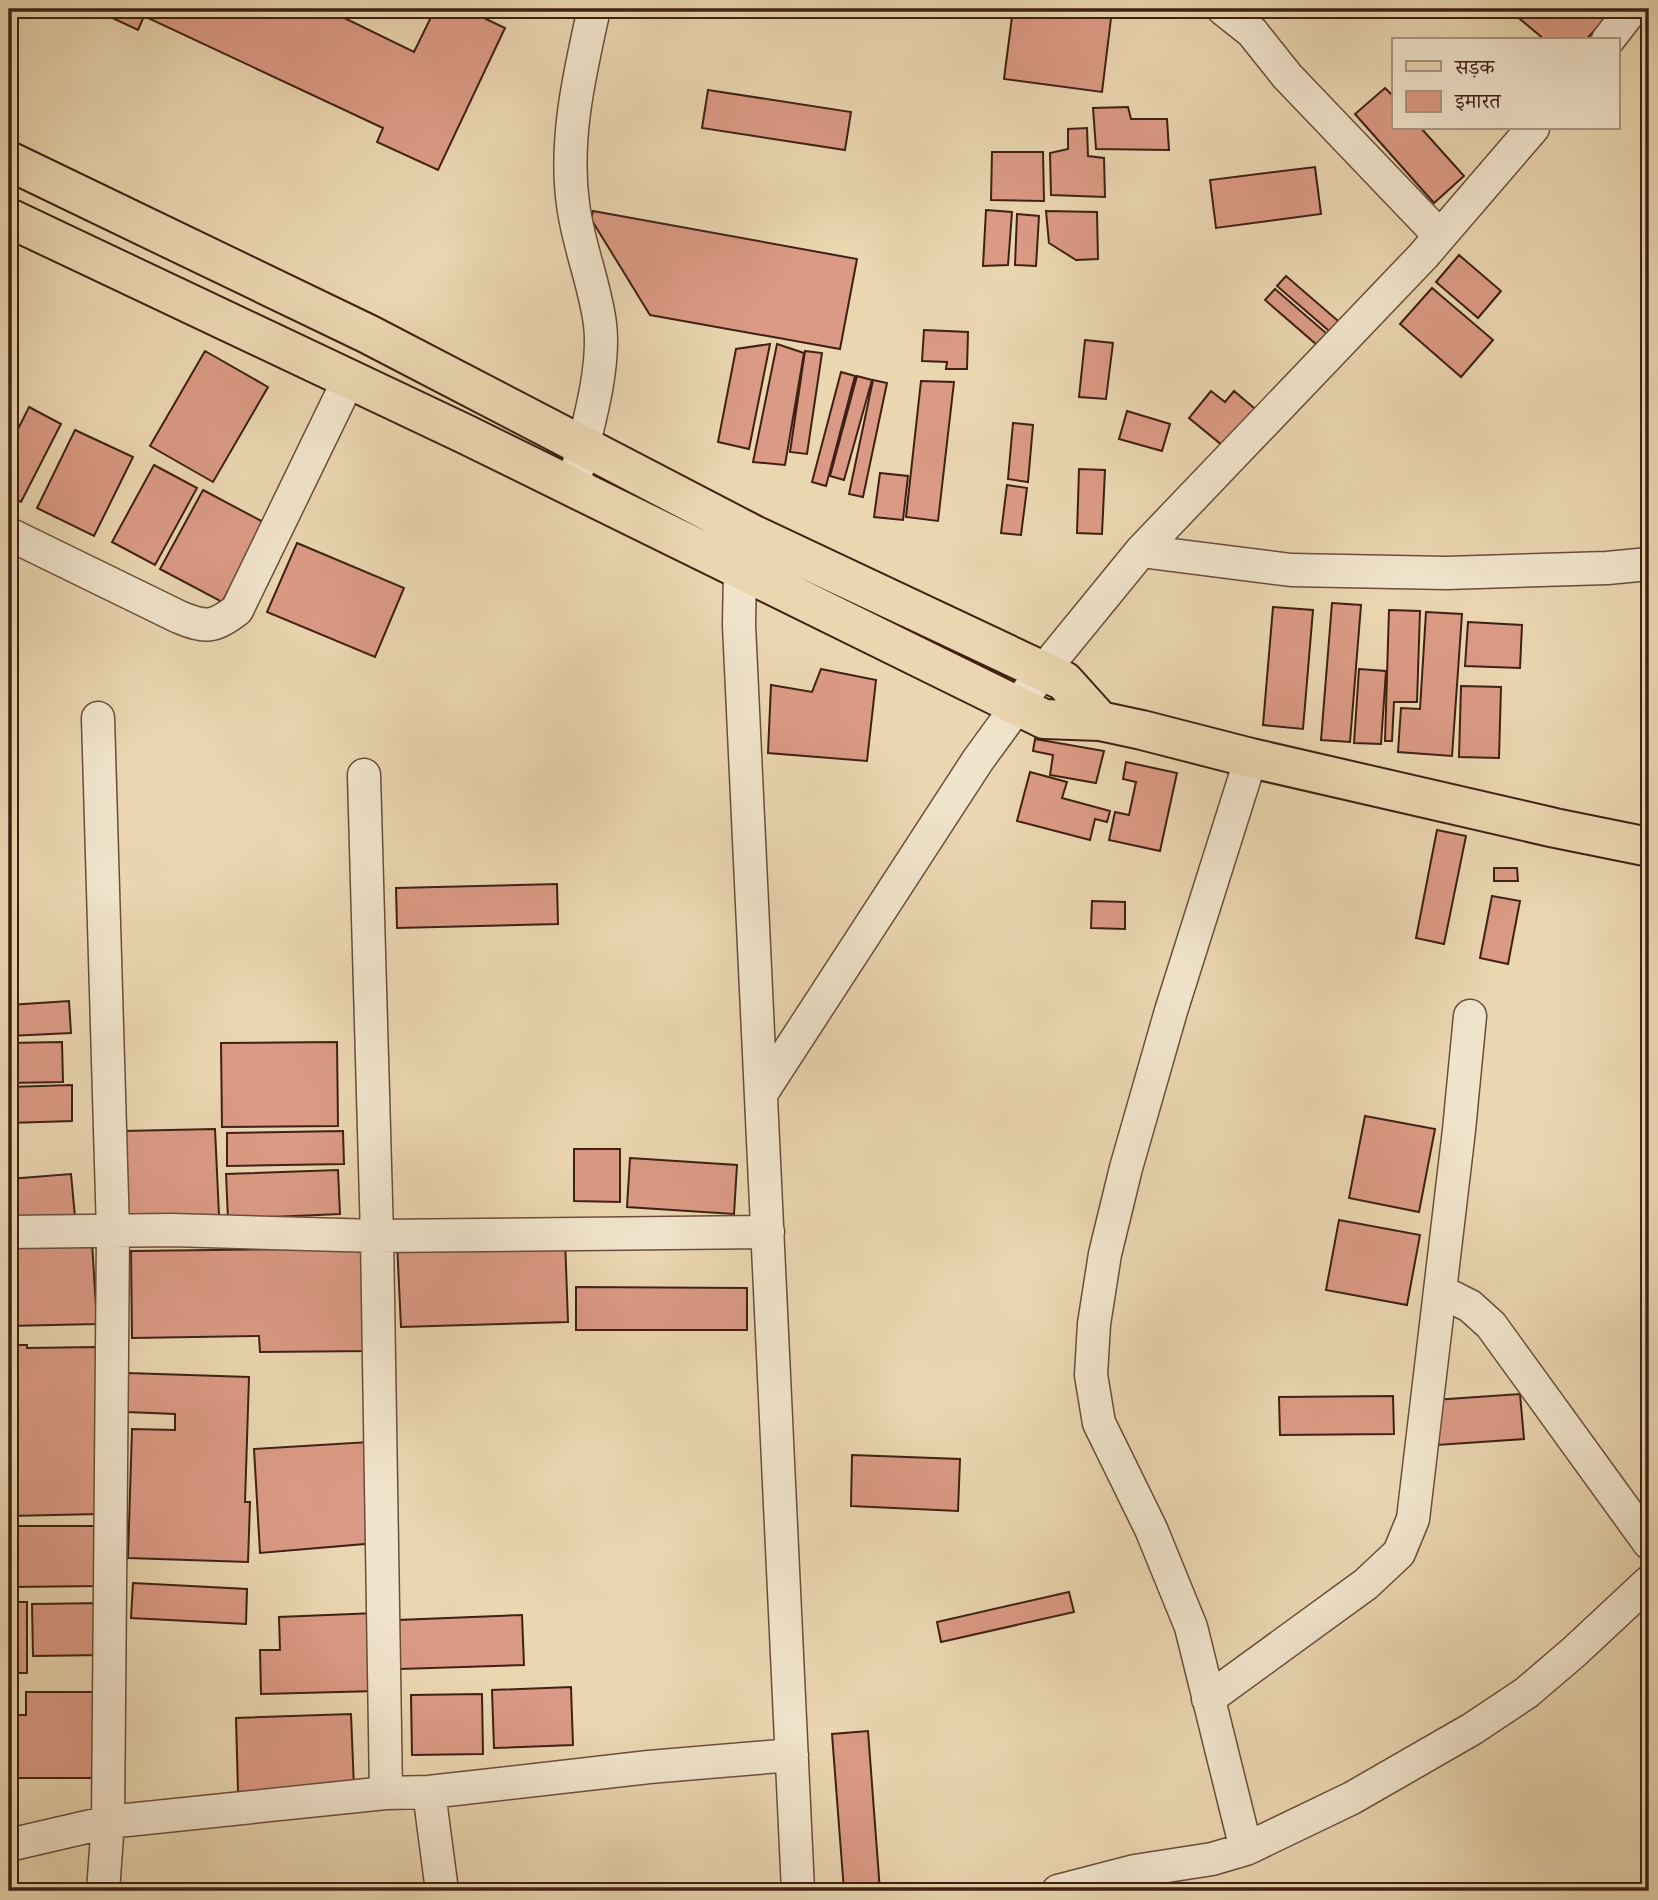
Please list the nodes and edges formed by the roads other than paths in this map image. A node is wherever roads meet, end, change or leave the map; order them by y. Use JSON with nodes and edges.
{"nodes":[{"id":1,"x":594,"y":9,"type":"edge"},
{"id":2,"x":1223,"y":9,"type":"edge"},
{"id":3,"x":1632,"y":9,"type":"edge"},
{"id":4,"x":1610,"y":38,"type":"edge"},
{"id":5,"x":1531,"y":130,"type":"edge"},
{"id":6,"x":9,"y":161,"type":"edge"},
{"id":7,"x":9,"y":218,"type":"edge"},
{"id":8,"x":1440,"y":236,"type":"junction"},
{"id":9,"x":349,"y":379,"type":"junction"},
{"id":10,"x":582,"y":445,"type":"junction"},
{"id":11,"x":573,"y":487,"type":"junction"},
{"id":12,"x":9,"y":534,"type":"edge"},
{"id":13,"x":1141,"y":551,"type":"junction"},
{"id":14,"x":1649,"y":564,"type":"edge"},
{"id":15,"x":740,"y":570,"type":"junction"},
{"id":16,"x":1043,"y":671,"type":"junction"},
{"id":17,"x":1018,"y":706,"type":"junction"},
{"id":18,"x":98,"y":718,"type":"dead end"},
{"id":19,"x":1100,"y":722,"type":"junction"},
{"id":20,"x":1251,"y":758,"type":"junction"},
{"id":21,"x":364,"y":775,"type":"dead end"},
{"id":22,"x":1649,"y":847,"type":"edge"},
{"id":23,"x":1470,"y":1016,"type":"dead end"},
{"id":24,"x":761,"y":1094,"type":"junction"},
{"id":25,"x":9,"y":1232,"type":"edge"},
{"id":26,"x":768,"y":1232,"type":"junction"},
{"id":27,"x":113,"y":1233,"type":"junction"},
{"id":28,"x":377,"y":1237,"type":"junction"},
{"id":29,"x":1440,"y":1291,"type":"junction"},
{"id":30,"x":1649,"y":1543,"type":"edge"},
{"id":31,"x":1649,"y":1582,"type":"edge"},
{"id":32,"x":1208,"y":1699,"type":"junction"},
{"id":33,"x":792,"y":1755,"type":"junction"},
{"id":34,"x":386,"y":1793,"type":"junction"},
{"id":35,"x":429,"y":1793,"type":"junction"},
{"id":36,"x":108,"y":1822,"type":"junction"},
{"id":37,"x":9,"y":1845,"type":"edge"},
{"id":38,"x":1246,"y":1849,"type":"junction"},
{"id":39,"x":103,"y":1891,"type":"edge"},
{"id":40,"x":442,"y":1891,"type":"edge"},
{"id":41,"x":798,"y":1891,"type":"edge"},
{"id":42,"x":1058,"y":1891,"type":"edge"}],
"edges":[{"from":1,"to":10,"type":"street"},
{"from":2,"to":8,"type":"street"},
{"from":3,"to":4,"type":"street"},
{"from":5,"to":8,"type":"street"},
{"from":6,"to":10,"type":"main road"},
{"from":7,"to":9,"type":"main road"},
{"from":8,"to":13,"type":"street"},
{"from":9,"to":11,"type":"main road"},
{"from":9,"to":12,"type":"street"},
{"from":10,"to":11,"type":"street"},
{"from":10,"to":16,"type":"main road"},
{"from":11,"to":15,"type":"main road"},
{"from":13,"to":14,"type":"street"},
{"from":13,"to":16,"type":"street"},
{"from":15,"to":17,"type":"main road"},
{"from":15,"to":24,"type":"street"},
{"from":16,"to":17,"type":"street"},
{"from":16,"to":19,"type":"main road"},
{"from":17,"to":19,"type":"main road"},
{"from":17,"to":24,"type":"street"},
{"from":18,"to":27,"type":"street"},
{"from":19,"to":20,"type":"main road"},
{"from":20,"to":22,"type":"main road"},
{"from":20,"to":32,"type":"street"},
{"from":21,"to":28,"type":"street"},
{"from":23,"to":29,"type":"street"},
{"from":24,"to":26,"type":"street"},
{"from":25,"to":27,"type":"street"},
{"from":26,"to":28,"type":"street"},
{"from":26,"to":33,"type":"street"},
{"from":27,"to":28,"type":"street"},
{"from":27,"to":36,"type":"street"},
{"from":28,"to":34,"type":"street"},
{"from":29,"to":30,"type":"street"},
{"from":29,"to":32,"type":"street"},
{"from":31,"to":38,"type":"street"},
{"from":32,"to":38,"type":"street"},
{"from":33,"to":35,"type":"street"},
{"from":33,"to":41,"type":"street"},
{"from":34,"to":35,"type":"street"},
{"from":34,"to":36,"type":"street"},
{"from":35,"to":40,"type":"street"},
{"from":36,"to":37,"type":"street"},
{"from":36,"to":39,"type":"street"},
{"from":38,"to":42,"type":"street"}]}
